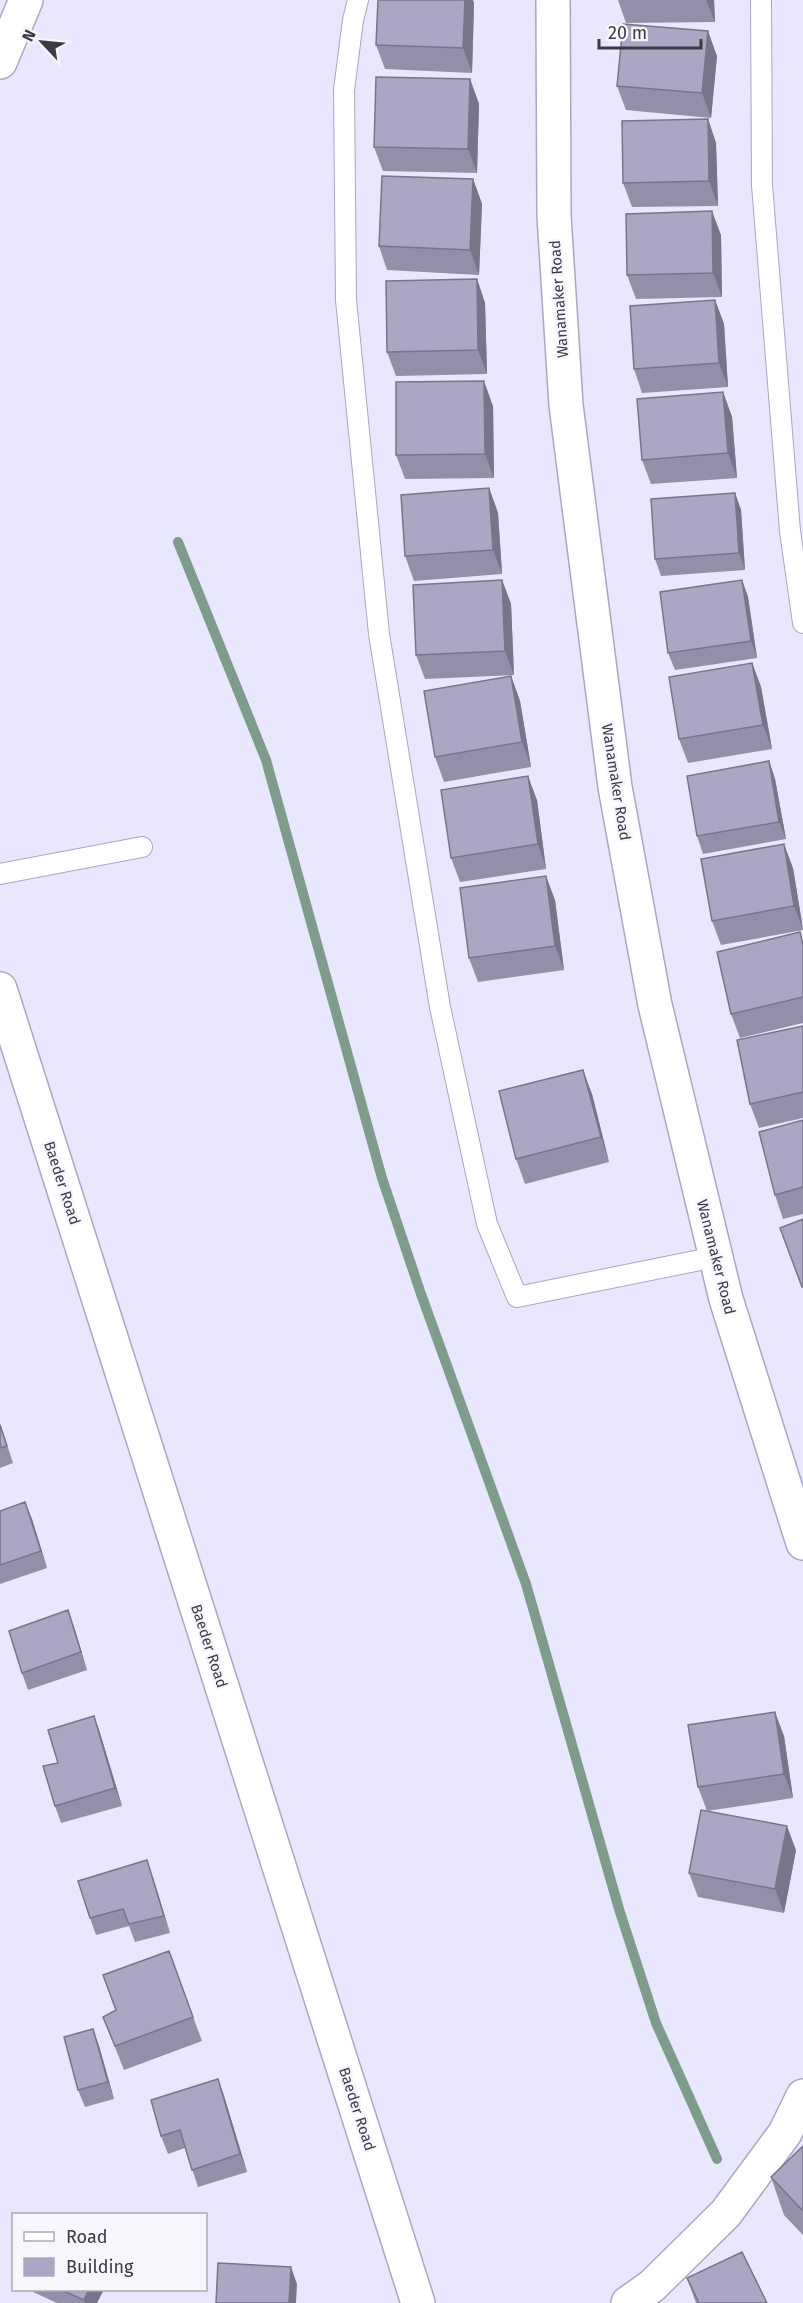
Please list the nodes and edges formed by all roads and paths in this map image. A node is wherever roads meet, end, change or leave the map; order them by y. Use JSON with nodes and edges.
{"nodes":[{"id":1,"x":26,"y":0,"type":"edge"},
{"id":2,"x":358,"y":0,"type":"edge"},
{"id":3,"x":554,"y":0,"type":"edge"},
{"id":4,"x":761,"y":0,"type":"edge"},
{"id":5,"x":0,"y":62,"type":"edge"},
{"id":6,"x":803,"y":623,"type":"edge"},
{"id":7,"x":142,"y":847,"type":"dead end"},
{"id":8,"x":0,"y":874,"type":"edge"},
{"id":9,"x":0,"y":989,"type":"edge"},
{"id":10,"x":716,"y":1257,"type":"junction"},
{"id":11,"x":803,"y":1543,"type":"edge"},
{"id":12,"x":803,"y":2096,"type":"edge"},
{"id":13,"x":418,"y":2303,"type":"edge"},
{"id":14,"x":628,"y":2303,"type":"edge"}],
"edges":[{"from":1,"to":5,"type":"street"},
{"from":2,"to":10,"type":"lane"},
{"from":3,"to":10,"type":"street","name":"Wanamaker Road"},
{"from":4,"to":6,"type":"lane"},
{"from":7,"to":8,"type":"lane"},
{"from":9,"to":13,"type":"street","name":"Baeder Road"},
{"from":10,"to":11,"type":"street","name":"Wanamaker Road"},
{"from":12,"to":14,"type":"street"}]}
